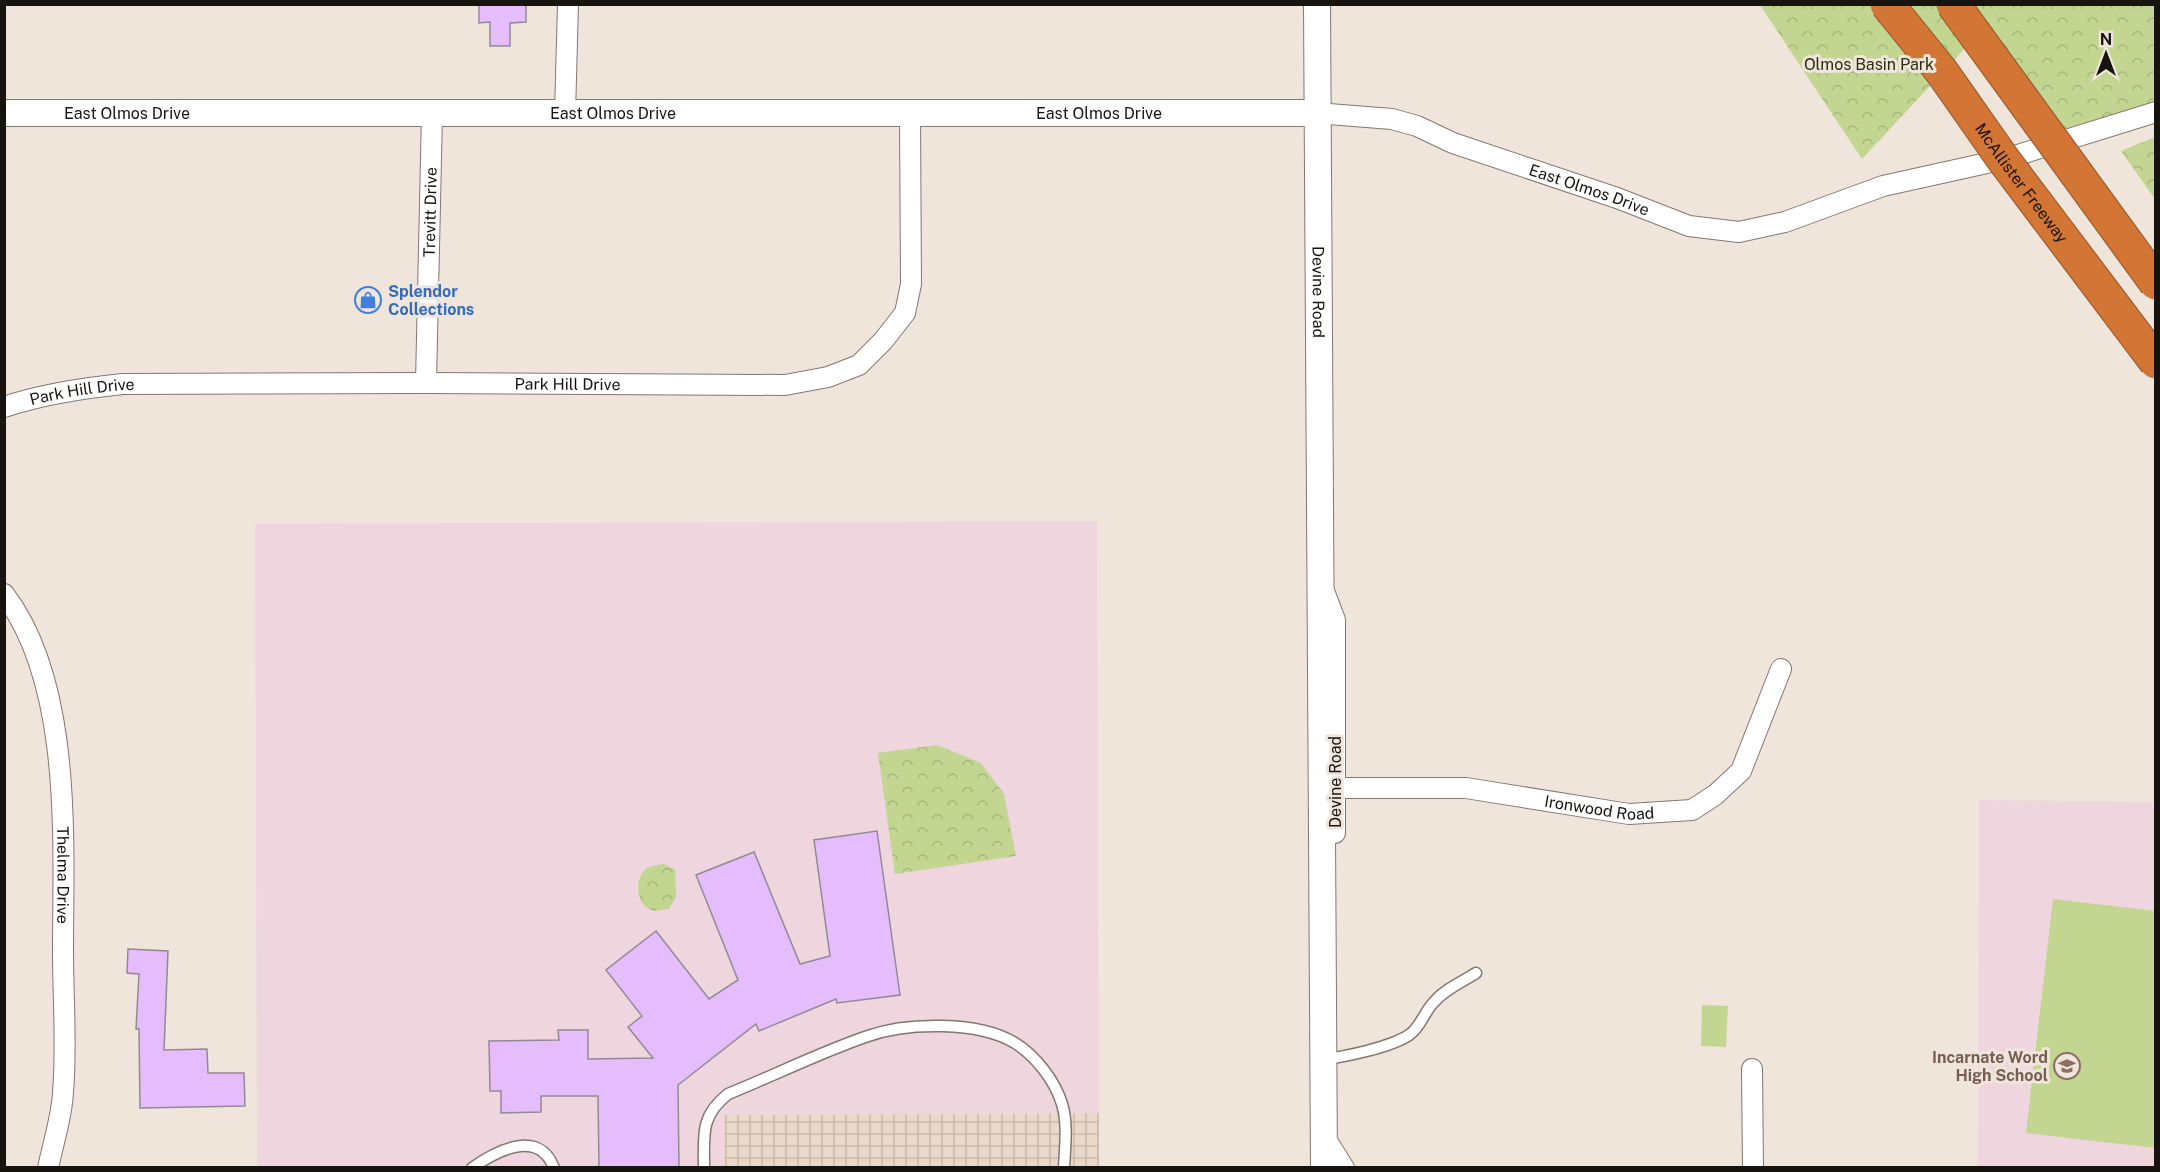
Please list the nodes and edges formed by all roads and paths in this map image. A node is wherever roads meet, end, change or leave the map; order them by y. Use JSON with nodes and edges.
{"nodes":[{"id":1,"x":568,"y":4,"type":"edge"},
{"id":2,"x":1317,"y":4,"type":"edge"},
{"id":3,"x":1887,"y":4,"type":"edge"},
{"id":4,"x":1953,"y":4,"type":"edge"},
{"id":5,"x":2156,"y":112,"type":"edge"},
{"id":6,"x":4,"y":113,"type":"edge"},
{"id":7,"x":432,"y":113,"type":"junction"},
{"id":8,"x":1316,"y":113,"type":"junction"},
{"id":9,"x":565,"y":114,"type":"junction"},
{"id":10,"x":910,"y":114,"type":"junction"},
{"id":11,"x":2156,"y":283,"type":"edge"},
{"id":12,"x":2156,"y":362,"type":"edge"},
{"id":13,"x":426,"y":383,"type":"junction"},
{"id":14,"x":4,"y":407,"type":"edge"},
{"id":15,"x":1319,"y":578,"type":"junction"},
{"id":16,"x":4,"y":594,"type":"edge"},
{"id":17,"x":1781,"y":669,"type":"dead end"},
{"id":18,"x":1335,"y":788,"type":"junction"},
{"id":19,"x":1322,"y":914,"type":"junction"},
{"id":20,"x":1476,"y":973,"type":"dead end"},
{"id":21,"x":1323,"y":1059,"type":"junction"},
{"id":22,"x":1752,"y":1069,"type":"dead end"},
{"id":23,"x":1324,"y":1136,"type":"junction"},
{"id":24,"x":48,"y":1167,"type":"edge"},
{"id":25,"x":472,"y":1167,"type":"edge"},
{"id":26,"x":554,"y":1167,"type":"edge"},
{"id":27,"x":704,"y":1167,"type":"edge"},
{"id":28,"x":1064,"y":1167,"type":"edge"},
{"id":29,"x":1324,"y":1167,"type":"edge"},
{"id":30,"x":1344,"y":1167,"type":"edge"},
{"id":31,"x":1753,"y":1167,"type":"edge"}],
"edges":[{"from":1,"to":9,"type":"street"},
{"from":2,"to":8,"type":"street","name":"Devine Road"},
{"from":3,"to":12,"type":"highway","name":"McAllister Freeway","bridge":true},
{"from":4,"to":11,"type":"highway","bridge":true},
{"from":5,"to":8,"type":"street","name":"East Olmos Drive"},
{"from":6,"to":7,"type":"street","name":"East Olmos Drive"},
{"from":7,"to":9,"type":"street","name":"East Olmos Drive"},
{"from":7,"to":13,"type":"street","name":"Trevitt Drive"},
{"from":8,"to":10,"type":"street","name":"East Olmos Drive"},
{"from":8,"to":15,"type":"street","name":"Devine Road"},
{"from":9,"to":10,"type":"street","name":"East Olmos Drive"},
{"from":10,"to":13,"type":"street","name":"Park Hill Drive"},
{"from":13,"to":14,"type":"street","name":"Park Hill Drive"},
{"from":15,"to":18,"type":"street","name":"Devine Road"},
{"from":15,"to":19,"type":"street","name":"Devine Road"},
{"from":16,"to":24,"type":"street","name":"Thelma Drive"},
{"from":17,"to":18,"type":"street","name":"Ironwood Road"},
{"from":18,"to":19,"type":"street","name":"Devine Road"},
{"from":19,"to":21,"type":"street","name":"Devine Road"},
{"from":20,"to":21,"type":"lane"},
{"from":21,"to":23,"type":"street","name":"Devine Road"},
{"from":22,"to":31,"type":"street"},
{"from":23,"to":29,"type":"street","name":"Devine Road"},
{"from":23,"to":30,"type":"street"},
{"from":25,"to":26,"type":"lane"},
{"from":27,"to":28,"type":"lane"}]}
